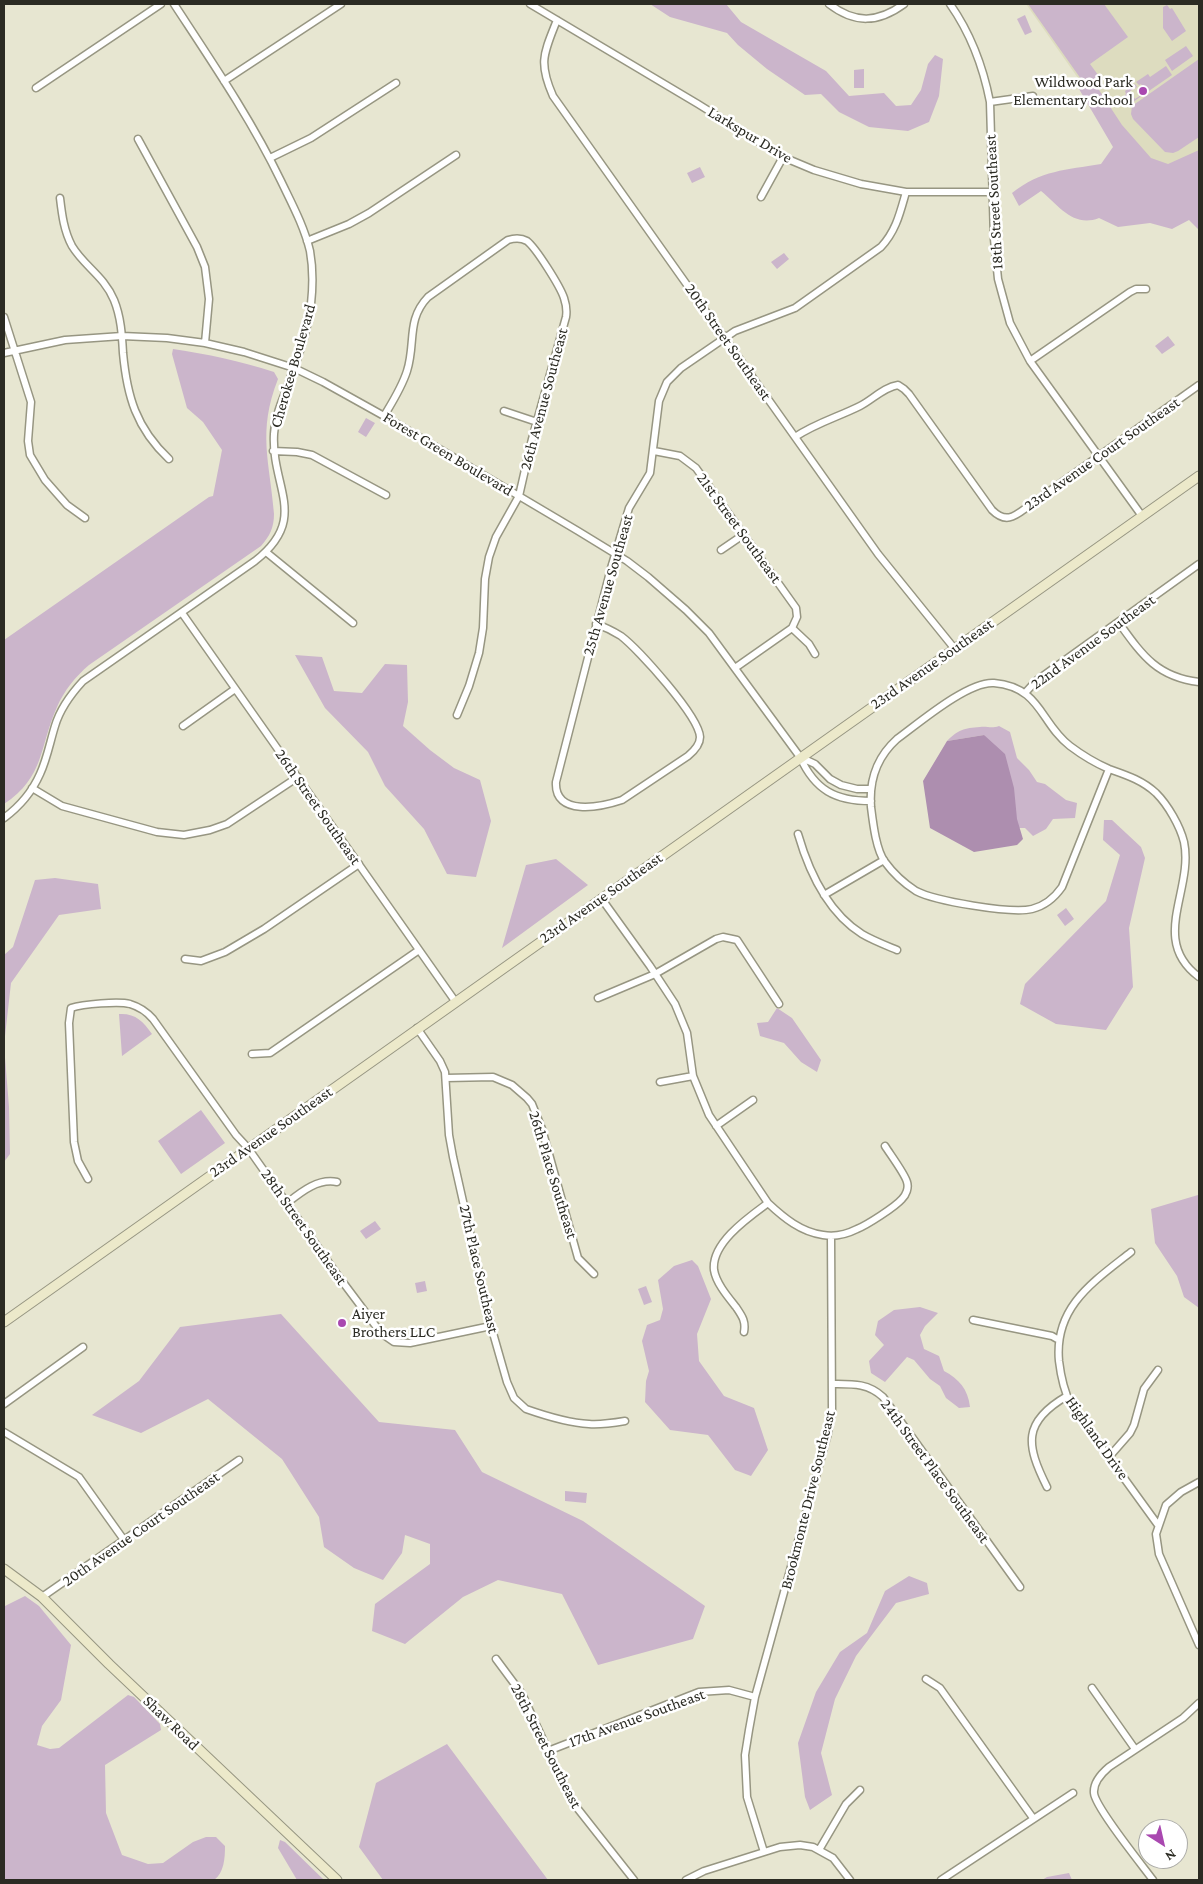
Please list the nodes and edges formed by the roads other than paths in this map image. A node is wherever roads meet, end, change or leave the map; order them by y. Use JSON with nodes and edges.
{"nodes":[{"id":1,"x":161,"y":4,"type":"edge"},
{"id":2,"x":174,"y":4,"type":"edge"},
{"id":3,"x":341,"y":4,"type":"edge"},
{"id":4,"x":530,"y":4,"type":"edge"},
{"id":5,"x":829,"y":4,"type":"edge"},
{"id":6,"x":904,"y":4,"type":"edge"},
{"id":7,"x":950,"y":4,"type":"edge"},
{"id":8,"x":557,"y":20,"type":"junction"},
{"id":9,"x":224,"y":81,"type":"junction"},
{"id":10,"x":396,"y":82,"type":"dead end"},
{"id":11,"x":36,"y":88,"type":"dead end"},
{"id":12,"x":1033,"y":96,"type":"dead end"},
{"id":13,"x":990,"y":102,"type":"junction"},
{"id":14,"x":138,"y":139,"type":"dead end"},
{"id":15,"x":456,"y":155,"type":"dead end"},
{"id":16,"x":783,"y":157,"type":"junction"},
{"id":17,"x":270,"y":158,"type":"junction"},
{"id":18,"x":906,"y":192,"type":"junction"},
{"id":19,"x":993,"y":192,"type":"junction"},
{"id":20,"x":60,"y":198,"type":"dead end"},
{"id":21,"x":761,"y":198,"type":"dead end"},
{"id":22,"x":307,"y":241,"type":"junction"},
{"id":23,"x":1146,"y":289,"type":"dead end"},
{"id":24,"x":4,"y":317,"type":"edge"},
{"id":25,"x":122,"y":336,"type":"junction"},
{"id":26,"x":725,"y":338,"type":"junction"},
{"id":27,"x":205,"y":343,"type":"junction"},
{"id":28,"x":14,"y":350,"type":"junction"},
{"id":29,"x":4,"y":353,"type":"edge"},
{"id":30,"x":1030,"y":361,"type":"junction"},
{"id":31,"x":294,"y":368,"type":"junction"},
{"id":32,"x":1199,"y":384,"type":"edge"},
{"id":33,"x":504,"y":411,"type":"dead end"},
{"id":34,"x":384,"y":416,"type":"junction"},
{"id":35,"x":537,"y":422,"type":"junction"},
{"id":36,"x":795,"y":437,"type":"junction"},
{"id":37,"x":273,"y":451,"type":"junction"},
{"id":38,"x":654,"y":451,"type":"junction"},
{"id":39,"x":1099,"y":456,"type":"junction"},
{"id":40,"x":168,"y":458,"type":"dead end"},
{"id":41,"x":1199,"y":476,"type":"edge"},
{"id":42,"x":386,"y":495,"type":"dead end"},
{"id":43,"x":519,"y":496,"type":"junction"},
{"id":44,"x":1142,"y":516,"type":"junction"},
{"id":45,"x":85,"y":518,"type":"dead end"},
{"id":46,"x":743,"y":535,"type":"junction"},
{"id":47,"x":721,"y":550,"type":"dead end"},
{"id":48,"x":266,"y":552,"type":"junction"},
{"id":49,"x":616,"y":554,"type":"junction"},
{"id":50,"x":1199,"y":564,"type":"edge"},
{"id":51,"x":182,"y":612,"type":"junction"},
{"id":52,"x":1119,"y":623,"type":"junction"},
{"id":53,"x":353,"y":624,"type":"dead end"},
{"id":54,"x":596,"y":624,"type":"junction"},
{"id":55,"x":792,"y":628,"type":"junction"},
{"id":56,"x":954,"y":648,"type":"junction"},
{"id":57,"x":815,"y":654,"type":"dead end"},
{"id":58,"x":735,"y":668,"type":"junction"},
{"id":59,"x":1199,"y":682,"type":"edge"},
{"id":60,"x":235,"y":689,"type":"junction"},
{"id":61,"x":1025,"y":693,"type":"junction"},
{"id":62,"x":457,"y":715,"type":"dead end"},
{"id":63,"x":183,"y":726,"type":"dead end"},
{"id":64,"x":800,"y":757,"type":"junction"},
{"id":65,"x":1109,"y":769,"type":"junction"},
{"id":66,"x":298,"y":777,"type":"junction"},
{"id":67,"x":32,"y":788,"type":"junction"},
{"id":68,"x":871,"y":789,"type":"junction"},
{"id":69,"x":871,"y":801,"type":"junction"},
{"id":70,"x":4,"y":818,"type":"edge"},
{"id":71,"x":798,"y":834,"type":"dead end"},
{"id":72,"x":884,"y":860,"type":"junction"},
{"id":73,"x":359,"y":864,"type":"junction"},
{"id":74,"x":824,"y":895,"type":"junction"},
{"id":75,"x":601,"y":898,"type":"junction"},
{"id":76,"x":419,"y":950,"type":"junction"},
{"id":77,"x":897,"y":950,"type":"dead end"},
{"id":78,"x":185,"y":960,"type":"dead end"},
{"id":79,"x":655,"y":974,"type":"junction"},
{"id":80,"x":1199,"y":977,"type":"edge"},
{"id":81,"x":598,"y":998,"type":"dead end"},
{"id":82,"x":455,"y":1001,"type":"junction"},
{"id":83,"x":779,"y":1004,"type":"dead end"},
{"id":84,"x":417,"y":1028,"type":"junction"},
{"id":85,"x":252,"y":1054,"type":"dead end"},
{"id":86,"x":693,"y":1076,"type":"junction"},
{"id":87,"x":446,"y":1078,"type":"junction"},
{"id":88,"x":660,"y":1082,"type":"dead end"},
{"id":89,"x":753,"y":1100,"type":"dead end"},
{"id":90,"x":716,"y":1126,"type":"junction"},
{"id":91,"x":885,"y":1146,"type":"dead end"},
{"id":92,"x":248,"y":1148,"type":"junction"},
{"id":93,"x":88,"y":1179,"type":"dead end"},
{"id":94,"x":337,"y":1182,"type":"dead end"},
{"id":95,"x":768,"y":1202,"type":"junction"},
{"id":96,"x":287,"y":1203,"type":"junction"},
{"id":97,"x":831,"y":1236,"type":"junction"},
{"id":98,"x":1131,"y":1252,"type":"dead end"},
{"id":99,"x":594,"y":1274,"type":"dead end"},
{"id":100,"x":973,"y":1320,"type":"dead end"},
{"id":101,"x":4,"y":1322,"type":"edge"},
{"id":102,"x":491,"y":1326,"type":"junction"},
{"id":103,"x":744,"y":1332,"type":"dead end"},
{"id":104,"x":1059,"y":1340,"type":"junction"},
{"id":105,"x":83,"y":1347,"type":"dead end"},
{"id":106,"x":1158,"y":1370,"type":"dead end"},
{"id":107,"x":832,"y":1384,"type":"junction"},
{"id":108,"x":1067,"y":1396,"type":"junction"},
{"id":109,"x":4,"y":1404,"type":"edge"},
{"id":110,"x":625,"y":1421,"type":"dead end"},
{"id":111,"x":4,"y":1432,"type":"edge"},
{"id":112,"x":1109,"y":1456,"type":"junction"},
{"id":113,"x":239,"y":1460,"type":"dead end"},
{"id":114,"x":1199,"y":1482,"type":"edge"},
{"id":115,"x":1046,"y":1487,"type":"dead end"},
{"id":116,"x":1158,"y":1525,"type":"junction"},
{"id":117,"x":124,"y":1540,"type":"junction"},
{"id":118,"x":4,"y":1569,"type":"edge"},
{"id":119,"x":1020,"y":1588,"type":"dead end"},
{"id":120,"x":42,"y":1597,"type":"junction"},
{"id":121,"x":1199,"y":1645,"type":"edge"},
{"id":122,"x":496,"y":1659,"type":"dead end"},
{"id":123,"x":926,"y":1678,"type":"dead end"},
{"id":124,"x":1092,"y":1688,"type":"dead end"},
{"id":125,"x":755,"y":1697,"type":"junction"},
{"id":126,"x":1199,"y":1703,"type":"edge"},
{"id":127,"x":1196,"y":1712,"type":"edge"},
{"id":128,"x":1135,"y":1749,"type":"junction"},
{"id":129,"x":548,"y":1751,"type":"junction"},
{"id":130,"x":860,"y":1790,"type":"dead end"},
{"id":131,"x":1073,"y":1793,"type":"dead end"},
{"id":132,"x":1033,"y":1818,"type":"junction"},
{"id":133,"x":819,"y":1850,"type":"junction"},
{"id":134,"x":764,"y":1852,"type":"junction"},
{"id":135,"x":336,"y":1880,"type":"edge"},
{"id":136,"x":634,"y":1880,"type":"edge"},
{"id":137,"x":686,"y":1880,"type":"edge"},
{"id":138,"x":850,"y":1880,"type":"edge"},
{"id":139,"x":941,"y":1880,"type":"edge"},
{"id":140,"x":1153,"y":1880,"type":"edge"}],
"edges":[{"from":1,"to":11,"type":"street"},
{"from":2,"to":9,"type":"street","name":"Cherokee Boulevard"},
{"from":3,"to":9,"type":"street"},
{"from":4,"to":8,"type":"street","name":"Larkspur Drive"},
{"from":5,"to":6,"type":"street"},
{"from":7,"to":13,"type":"street","name":"18th Street Southeast"},
{"from":8,"to":16,"type":"street","name":"Larkspur Drive"},
{"from":8,"to":26,"type":"street","name":"20th Street Southeast"},
{"from":9,"to":17,"type":"street","name":"Cherokee Boulevard"},
{"from":10,"to":17,"type":"street"},
{"from":12,"to":13,"type":"street"},
{"from":13,"to":19,"type":"street","name":"18th Street Southeast"},
{"from":14,"to":27,"type":"street"},
{"from":15,"to":22,"type":"street"},
{"from":16,"to":18,"type":"street","name":"Larkspur Drive"},
{"from":16,"to":21,"type":"street"},
{"from":17,"to":22,"type":"street","name":"Cherokee Boulevard"},
{"from":18,"to":19,"type":"street","name":"Larkspur Drive"},
{"from":18,"to":26,"type":"street","name":"25th Avenue Southeast"},
{"from":19,"to":30,"type":"street","name":"18th Street Southeast"},
{"from":20,"to":25,"type":"street"},
{"from":22,"to":31,"type":"street","name":"Cherokee Boulevard"},
{"from":23,"to":30,"type":"street"},
{"from":24,"to":28,"type":"street"},
{"from":25,"to":27,"type":"street","name":"Forest Green Boulevard"},
{"from":25,"to":28,"type":"street","name":"Forest Green Boulevard"},
{"from":25,"to":40,"type":"street"},
{"from":26,"to":36,"type":"street","name":"20th Street Southeast"},
{"from":26,"to":38,"type":"street","name":"25th Avenue Southeast"},
{"from":27,"to":31,"type":"street","name":"Forest Green Boulevard"},
{"from":28,"to":29,"type":"street","name":"Forest Green Boulevard"},
{"from":28,"to":45,"type":"street"},
{"from":30,"to":39,"type":"street","name":"18th Street Southeast"},
{"from":31,"to":34,"type":"street","name":"Forest Green Boulevard"},
{"from":31,"to":37,"type":"street","name":"Cherokee Boulevard"},
{"from":32,"to":39,"type":"street","name":"23rd Avenue Court Southeast"},
{"from":33,"to":35,"type":"street"},
{"from":34,"to":35,"type":"street","name":"26th Avenue Southeast"},
{"from":34,"to":43,"type":"street","name":"Forest Green Boulevard"},
{"from":35,"to":43,"type":"street","name":"26th Avenue Southeast"},
{"from":36,"to":39,"type":"street","name":"23rd Avenue Court Southeast"},
{"from":36,"to":56,"type":"street","name":"20th Street Southeast"},
{"from":37,"to":42,"type":"street"},
{"from":37,"to":48,"type":"street","name":"Cherokee Boulevard"},
{"from":38,"to":46,"type":"street","name":"21st Street Southeast"},
{"from":38,"to":49,"type":"street","name":"25th Avenue Southeast"},
{"from":39,"to":44,"type":"street","name":"18th Street Southeast"},
{"from":41,"to":44,"type":"street","name":"23rd Avenue Southeast"},
{"from":43,"to":49,"type":"street","name":"Forest Green Boulevard"},
{"from":43,"to":62,"type":"street","name":"26th Avenue Southeast"},
{"from":44,"to":56,"type":"street","name":"23rd Avenue Southeast"},
{"from":46,"to":47,"type":"street"},
{"from":46,"to":55,"type":"street","name":"21st Street Southeast"},
{"from":48,"to":51,"type":"street","name":"Cherokee Boulevard"},
{"from":48,"to":53,"type":"street"},
{"from":49,"to":54,"type":"street","name":"25th Avenue Southeast"},
{"from":49,"to":58,"type":"street","name":"Forest Green Boulevard"},
{"from":50,"to":52,"type":"street","name":"22nd Avenue Southeast"},
{"from":51,"to":60,"type":"street","name":"26th Street Southeast"},
{"from":51,"to":67,"type":"street","name":"Cherokee Boulevard"},
{"from":52,"to":59,"type":"street"},
{"from":52,"to":61,"type":"street","name":"22nd Avenue Southeast"},
{"from":54,"to":54,"type":"street","name":"25th Avenue Southeast"},
{"from":55,"to":57,"type":"street"},
{"from":55,"to":58,"type":"street"},
{"from":56,"to":64,"type":"street","name":"23rd Avenue Southeast"},
{"from":58,"to":64,"type":"street","name":"Forest Green Boulevard"},
{"from":60,"to":63,"type":"street"},
{"from":60,"to":66,"type":"street","name":"26th Street Southeast"},
{"from":61,"to":65,"type":"street"},
{"from":61,"to":68,"type":"street","name":"22nd Avenue Southeast"},
{"from":64,"to":68,"type":"street"},
{"from":64,"to":69,"type":"street"},
{"from":64,"to":75,"type":"street","name":"23rd Avenue Southeast"},
{"from":65,"to":72,"type":"street","name":"22nd Avenue Southeast"},
{"from":65,"to":80,"type":"street"},
{"from":66,"to":67,"type":"street"},
{"from":66,"to":73,"type":"street","name":"26th Street Southeast"},
{"from":67,"to":70,"type":"street","name":"Cherokee Boulevard"},
{"from":68,"to":69,"type":"street","name":"22nd Avenue Southeast"},
{"from":69,"to":72,"type":"street","name":"22nd Avenue Southeast"},
{"from":71,"to":74,"type":"street"},
{"from":72,"to":74,"type":"street"},
{"from":73,"to":76,"type":"street","name":"26th Street Southeast"},
{"from":73,"to":78,"type":"street"},
{"from":74,"to":77,"type":"street"},
{"from":75,"to":79,"type":"street"},
{"from":75,"to":82,"type":"street","name":"23rd Avenue Southeast"},
{"from":76,"to":82,"type":"street","name":"26th Street Southeast"},
{"from":76,"to":85,"type":"street"},
{"from":79,"to":81,"type":"street"},
{"from":79,"to":83,"type":"street"},
{"from":79,"to":86,"type":"street"},
{"from":82,"to":84,"type":"street","name":"23rd Avenue Southeast"},
{"from":84,"to":87,"type":"street","name":"27th Place Southeast"},
{"from":84,"to":92,"type":"street","name":"23rd Avenue Southeast"},
{"from":86,"to":88,"type":"street"},
{"from":86,"to":90,"type":"street"},
{"from":87,"to":99,"type":"street","name":"26th Place Southeast"},
{"from":87,"to":102,"type":"street","name":"27th Place Southeast"},
{"from":89,"to":90,"type":"street"},
{"from":90,"to":95,"type":"street"},
{"from":91,"to":97,"type":"street"},
{"from":92,"to":93,"type":"street","name":"28th Street Southeast"},
{"from":92,"to":96,"type":"street","name":"28th Street Southeast"},
{"from":92,"to":101,"type":"street","name":"23rd Avenue Southeast"},
{"from":94,"to":96,"type":"street"},
{"from":95,"to":97,"type":"street"},
{"from":95,"to":103,"type":"street"},
{"from":96,"to":102,"type":"street","name":"28th Street Southeast"},
{"from":97,"to":107,"type":"street","name":"Brookmonte Drive Southeast"},
{"from":98,"to":104,"type":"street","name":"Highland Drive"},
{"from":100,"to":104,"type":"street"},
{"from":102,"to":110,"type":"street","name":"27th Place Southeast"},
{"from":104,"to":108,"type":"street","name":"Highland Drive"},
{"from":105,"to":109,"type":"street"},
{"from":106,"to":112,"type":"street"},
{"from":107,"to":119,"type":"street","name":"24th Street Place Southeast"},
{"from":107,"to":125,"type":"street","name":"Brookmonte Drive Southeast"},
{"from":108,"to":112,"type":"street","name":"Highland Drive"},
{"from":108,"to":115,"type":"street"},
{"from":111,"to":117,"type":"street"},
{"from":112,"to":116,"type":"street","name":"Highland Drive"},
{"from":113,"to":117,"type":"street","name":"20th Avenue Court Southeast"},
{"from":114,"to":116,"type":"street"},
{"from":116,"to":121,"type":"street"},
{"from":117,"to":120,"type":"street","name":"20th Avenue Court Southeast"},
{"from":118,"to":120,"type":"street","name":"Shaw Road"},
{"from":120,"to":135,"type":"street","name":"Shaw Road"},
{"from":122,"to":129,"type":"street","name":"28th Street Southeast"},
{"from":123,"to":132,"type":"street"},
{"from":124,"to":128,"type":"street"},
{"from":125,"to":129,"type":"street","name":"17th Avenue Southeast"},
{"from":125,"to":134,"type":"street","name":"Brookmonte Drive Southeast"},
{"from":126,"to":127,"type":"street"},
{"from":127,"to":128,"type":"street"},
{"from":128,"to":140,"type":"street"},
{"from":129,"to":136,"type":"street","name":"28th Street Southeast"},
{"from":130,"to":133,"type":"street"},
{"from":131,"to":132,"type":"street"},
{"from":132,"to":139,"type":"street"},
{"from":133,"to":134,"type":"street"},
{"from":133,"to":138,"type":"street"},
{"from":134,"to":137,"type":"street"}]}
